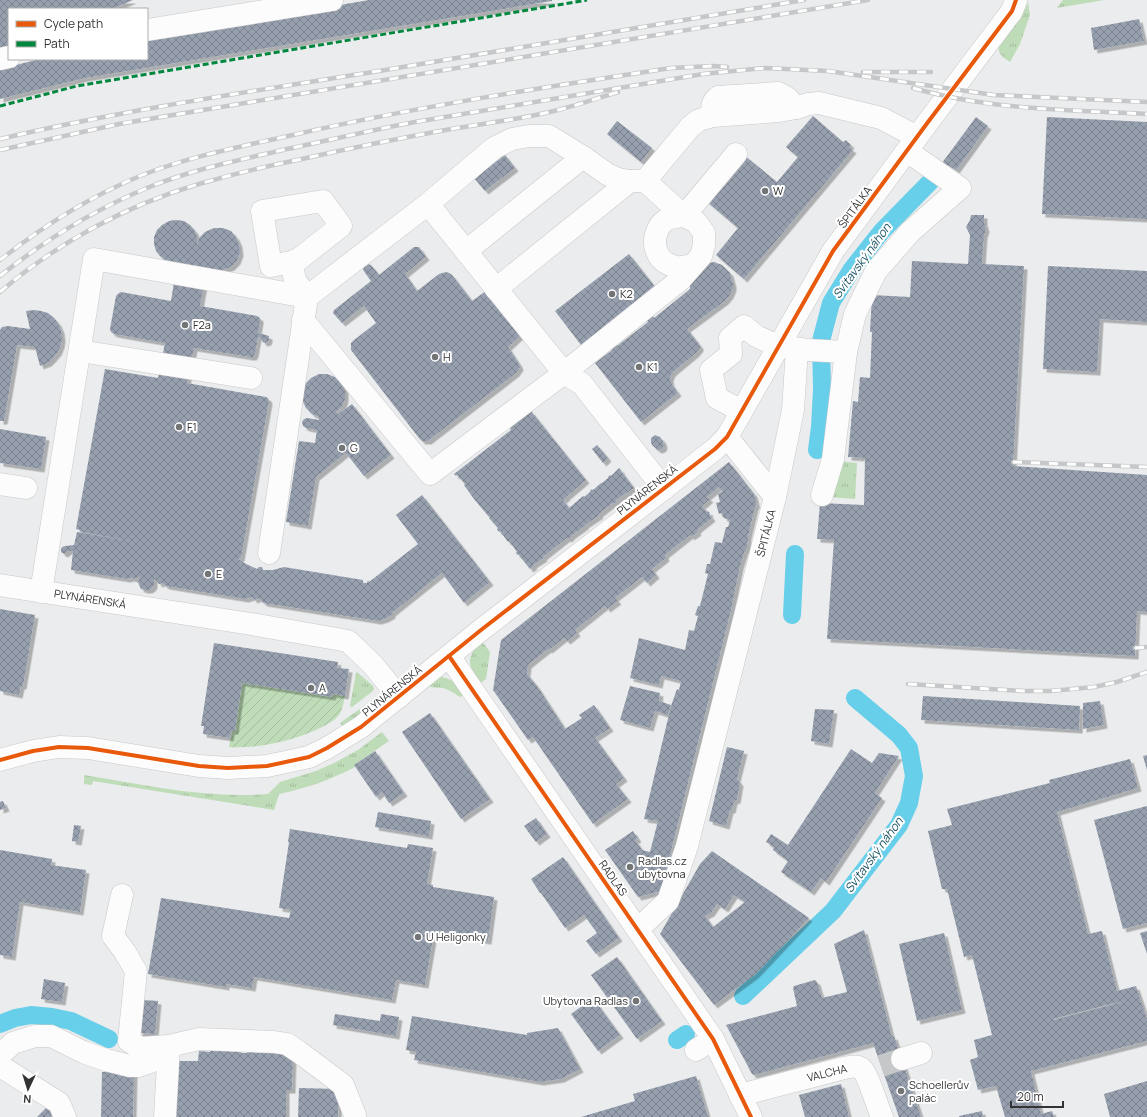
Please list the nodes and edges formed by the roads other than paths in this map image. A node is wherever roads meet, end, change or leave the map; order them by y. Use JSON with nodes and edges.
{"nodes":[{"id":1,"x":332,"y":0,"type":"edge"},
{"id":2,"x":1016,"y":0,"type":"edge"},
{"id":3,"x":148,"y":30,"type":"edge"},
{"id":4,"x":912,"y":144,"type":"junction"},
{"id":5,"x":736,"y":154,"type":"dead end"},
{"id":6,"x":583,"y":156,"type":"junction"},
{"id":7,"x":637,"y":181,"type":"junction"},
{"id":8,"x":428,"y":204,"type":"junction"},
{"id":9,"x":684,"y":216,"type":"junction"},
{"id":10,"x":466,"y":251,"type":"junction"},
{"id":11,"x":291,"y":262,"type":"dead end"},
{"id":12,"x":692,"y":265,"type":"junction"},
{"id":13,"x":496,"y":289,"type":"junction"},
{"id":14,"x":307,"y":297,"type":"junction"},
{"id":15,"x":303,"y":320,"type":"junction"},
{"id":16,"x":794,"y":348,"type":"junction"},
{"id":17,"x":80,"y":351,"type":"junction"},
{"id":18,"x":838,"y":351,"type":"junction"},
{"id":19,"x":564,"y":373,"type":"junction"},
{"id":20,"x":251,"y":378,"type":"dead end"},
{"id":21,"x":742,"y":411,"type":"junction"},
{"id":22,"x":727,"y":437,"type":"junction"},
{"id":23,"x":0,"y":484,"type":"edge"},
{"id":24,"x":26,"y":488,"type":"dead end"},
{"id":25,"x":664,"y":488,"type":"junction"},
{"id":26,"x":822,"y":495,"type":"dead end"},
{"id":27,"x":775,"y":497,"type":"junction"},
{"id":28,"x":269,"y":553,"type":"dead end"},
{"id":29,"x":0,"y":585,"type":"edge"},
{"id":30,"x":41,"y":592,"type":"junction"},
{"id":31,"x":448,"y":656,"type":"junction"},
{"id":32,"x":399,"y":697,"type":"junction"},
{"id":33,"x":0,"y":760,"type":"edge"},
{"id":34,"x":122,"y":895,"type":"dead end"},
{"id":35,"x":638,"y":929,"type":"junction"},
{"id":36,"x":169,"y":1046,"type":"junction"},
{"id":37,"x":0,"y":1055,"type":"edge"},
{"id":38,"x":0,"y":1066,"type":"edge"},
{"id":39,"x":740,"y":1095,"type":"junction"},
{"id":40,"x":65,"y":1117,"type":"edge"},
{"id":41,"x":165,"y":1117,"type":"edge"},
{"id":42,"x":355,"y":1117,"type":"edge"},
{"id":43,"x":751,"y":1117,"type":"edge"},
{"id":44,"x":882,"y":1117,"type":"edge"}],
"edges":[{"from":1,"to":3,"type":"street"},
{"from":2,"to":4,"type":"street","name":"ŠPITÁLKA"},
{"from":4,"to":7,"type":"street"},
{"from":4,"to":16,"type":"street","name":"ŠPITÁLKA"},
{"from":4,"to":18,"type":"street"},
{"from":5,"to":9,"type":"street"},
{"from":6,"to":7,"type":"street"},
{"from":6,"to":8,"type":"street"},
{"from":6,"to":10,"type":"street"},
{"from":7,"to":9,"type":"street"},
{"from":7,"to":13,"type":"street"},
{"from":8,"to":10,"type":"street"},
{"from":8,"to":14,"type":"street"},
{"from":9,"to":12,"type":"street"},
{"from":9,"to":12,"type":"street"},
{"from":10,"to":13,"type":"street"},
{"from":11,"to":14,"type":"street"},
{"from":12,"to":19,"type":"street"},
{"from":13,"to":19,"type":"street"},
{"from":14,"to":15,"type":"street"},
{"from":14,"to":17,"type":"street"},
{"from":15,"to":19,"type":"street"},
{"from":15,"to":28,"type":"street"},
{"from":16,"to":18,"type":"street"},
{"from":16,"to":21,"type":"street","name":"ŠPITÁLKA"},
{"from":16,"to":21,"type":"street"},
{"from":16,"to":27,"type":"street"},
{"from":17,"to":20,"type":"street"},
{"from":17,"to":30,"type":"street"},
{"from":18,"to":26,"type":"street"},
{"from":19,"to":25,"type":"street"},
{"from":21,"to":22,"type":"street","name":"ŠPITÁLKA"},
{"from":22,"to":25,"type":"street","name":"PLYNÁRENSKÁ"},
{"from":22,"to":27,"type":"street","name":"ŠPITÁLKA"},
{"from":23,"to":24,"type":"street"},
{"from":25,"to":31,"type":"street","name":"PLYNÁRENSKÁ"},
{"from":27,"to":35,"type":"street","name":"ŠPITÁLKA"},
{"from":29,"to":30,"type":"street","name":"PLYNÁRENSKÁ"},
{"from":30,"to":32,"type":"street","name":"PLYNÁRENSKÁ"},
{"from":31,"to":32,"type":"street","name":"PLYNÁRENSKÁ"},
{"from":31,"to":35,"type":"street","name":"RADLAS"},
{"from":32,"to":33,"type":"street","name":"PLYNÁRENSKÁ"},
{"from":34,"to":36,"type":"street"},
{"from":35,"to":39,"type":"street","name":"RADLAS"},
{"from":36,"to":37,"type":"street"},
{"from":36,"to":41,"type":"street"},
{"from":36,"to":42,"type":"street"},
{"from":38,"to":40,"type":"street"},
{"from":39,"to":43,"type":"street","name":"RADLAS"},
{"from":39,"to":44,"type":"street","name":"VALCHA"}]}
